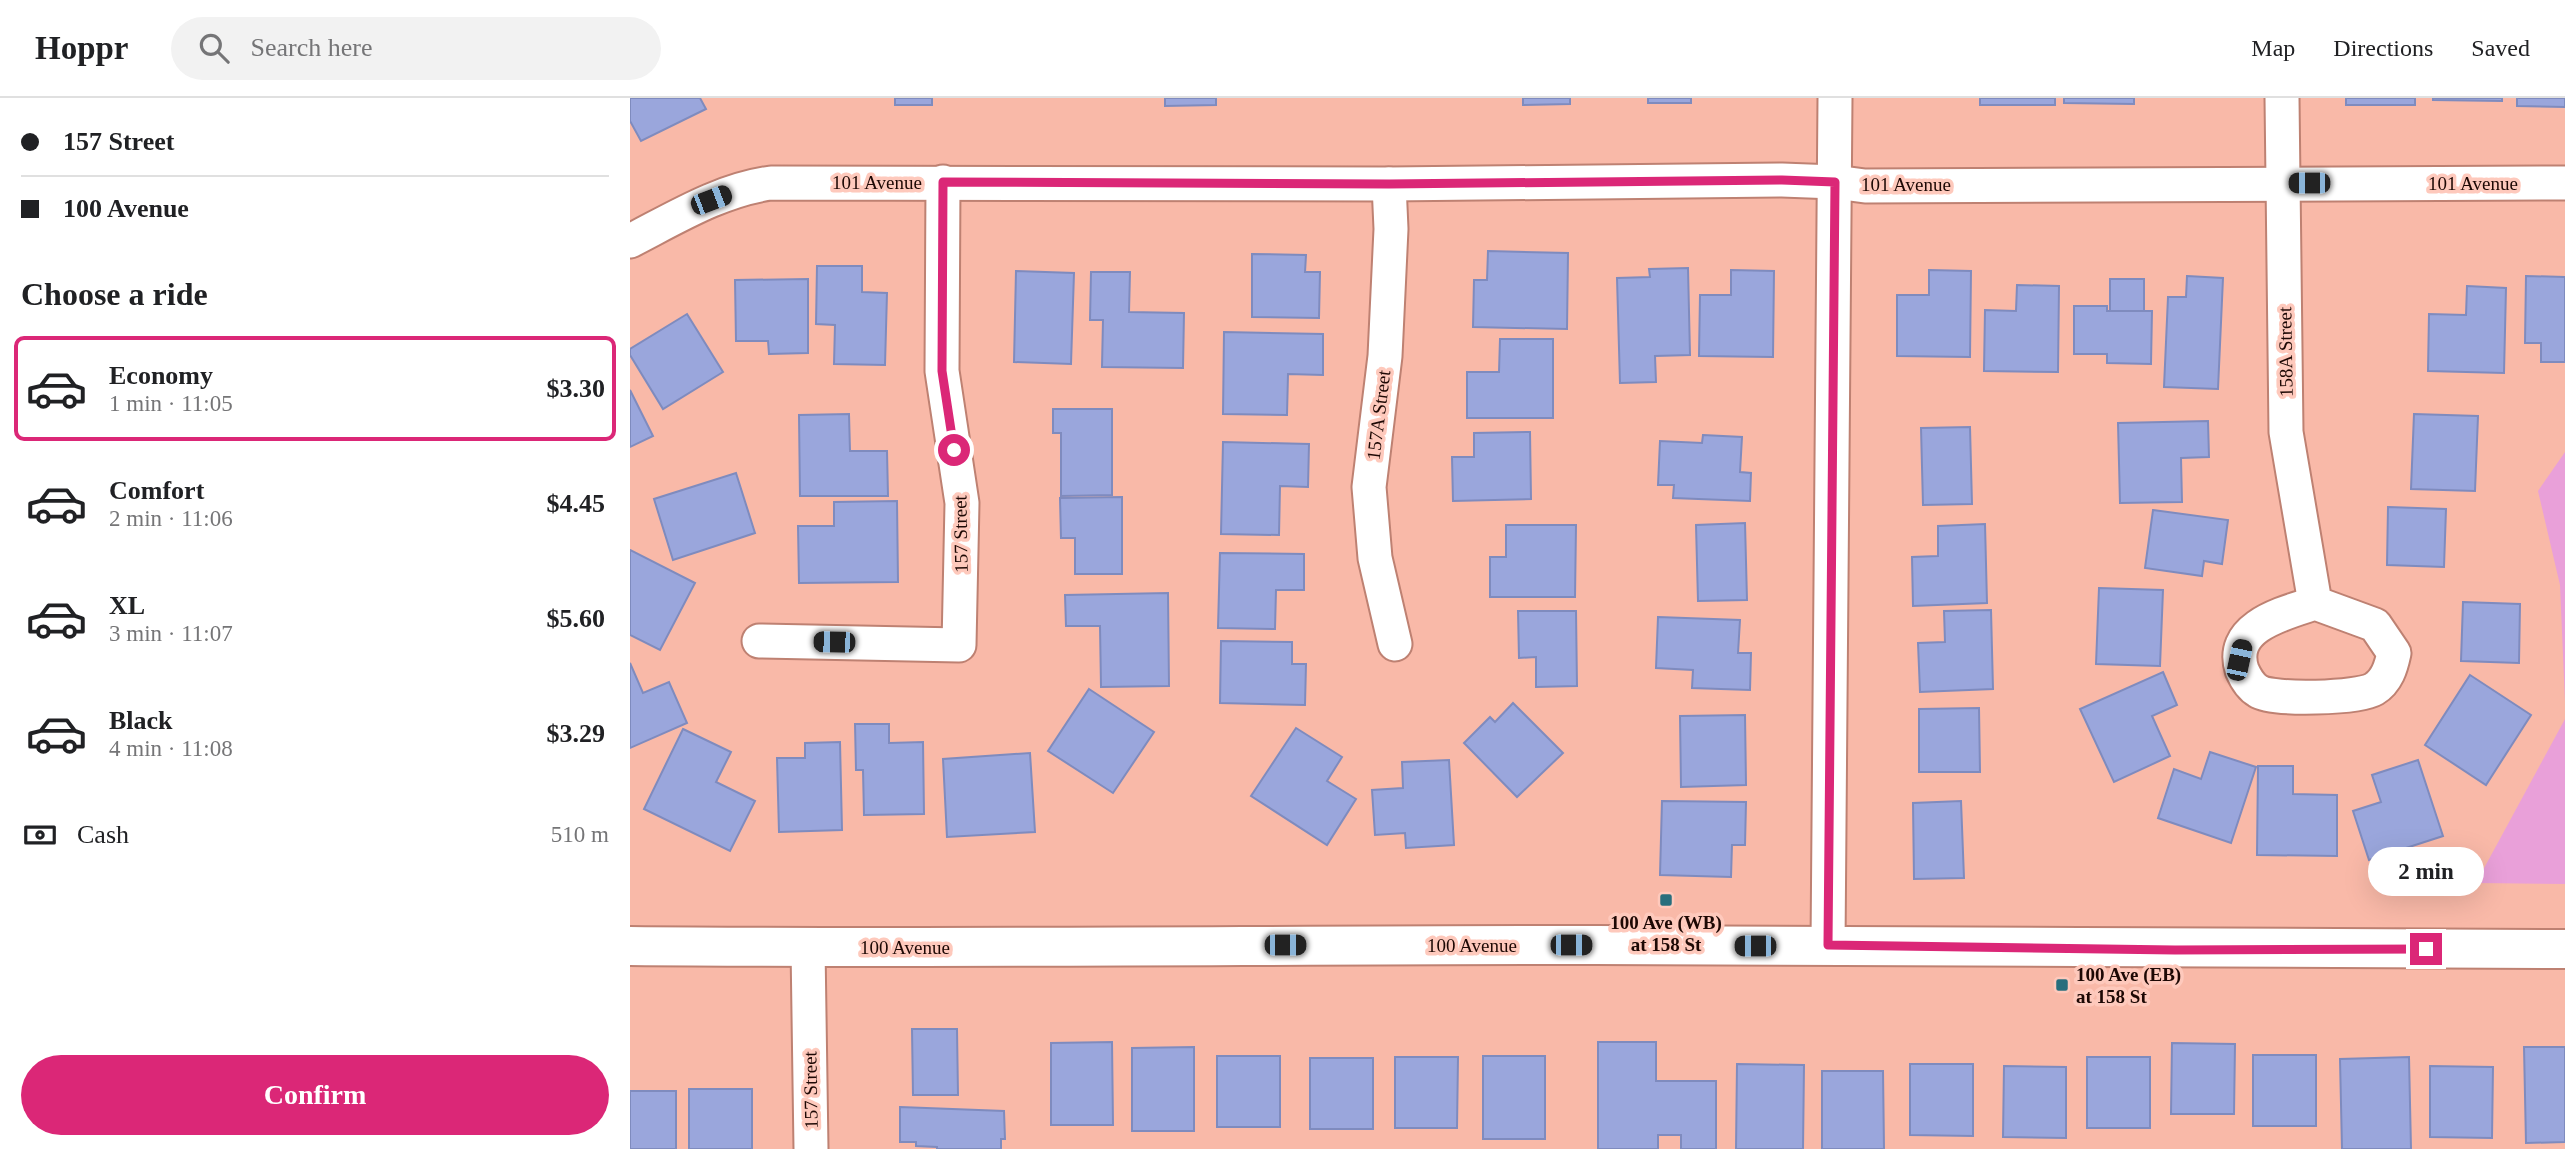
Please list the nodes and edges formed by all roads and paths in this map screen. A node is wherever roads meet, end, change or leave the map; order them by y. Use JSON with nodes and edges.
{"nodes":[{"id":1,"x":1835,"y":98,"type":"edge"},
{"id":2,"x":2282,"y":98,"type":"edge"},
{"id":3,"x":943,"y":182,"type":"junction"},
{"id":4,"x":1835,"y":182,"type":"junction"},
{"id":5,"x":2284,"y":183,"type":"junction"},
{"id":6,"x":2565,"y":183,"type":"edge"},
{"id":7,"x":1389,"y":184,"type":"junction"},
{"id":8,"x":630,"y":241,"type":"edge"},
{"id":9,"x":2315,"y":603,"type":"dead end"},
{"id":10,"x":759,"y":641,"type":"dead end"},
{"id":11,"x":1395,"y":644,"type":"dead end"},
{"id":12,"x":1828,"y":945,"type":"junction"},
{"id":13,"x":630,"y":946,"type":"edge"},
{"id":14,"x":808,"y":947,"type":"junction"},
{"id":15,"x":2565,"y":949,"type":"edge"},
{"id":16,"x":811,"y":1149,"type":"edge"}],
"edges":[{"from":1,"to":4,"type":"street"},
{"from":2,"to":5,"type":"street","name":"158A Street"},
{"from":3,"to":7,"type":"street","name":"101 Avenue"},
{"from":3,"to":8,"type":"street","name":"101 Avenue"},
{"from":3,"to":10,"type":"street","name":"157 Street"},
{"from":4,"to":5,"type":"street","name":"101 Avenue"},
{"from":4,"to":7,"type":"street","name":"101 Avenue"},
{"from":4,"to":12,"type":"street"},
{"from":5,"to":6,"type":"street","name":"101 Avenue"},
{"from":5,"to":9,"type":"street","name":"158A Street"},
{"from":7,"to":11,"type":"street","name":"157A Street"},
{"from":12,"to":14,"type":"main road","name":"100 Avenue"},
{"from":12,"to":15,"type":"main road","name":"100 Avenue"},
{"from":13,"to":14,"type":"main road","name":"100 Avenue"},
{"from":14,"to":16,"type":"street","name":"157 Street"}]}
